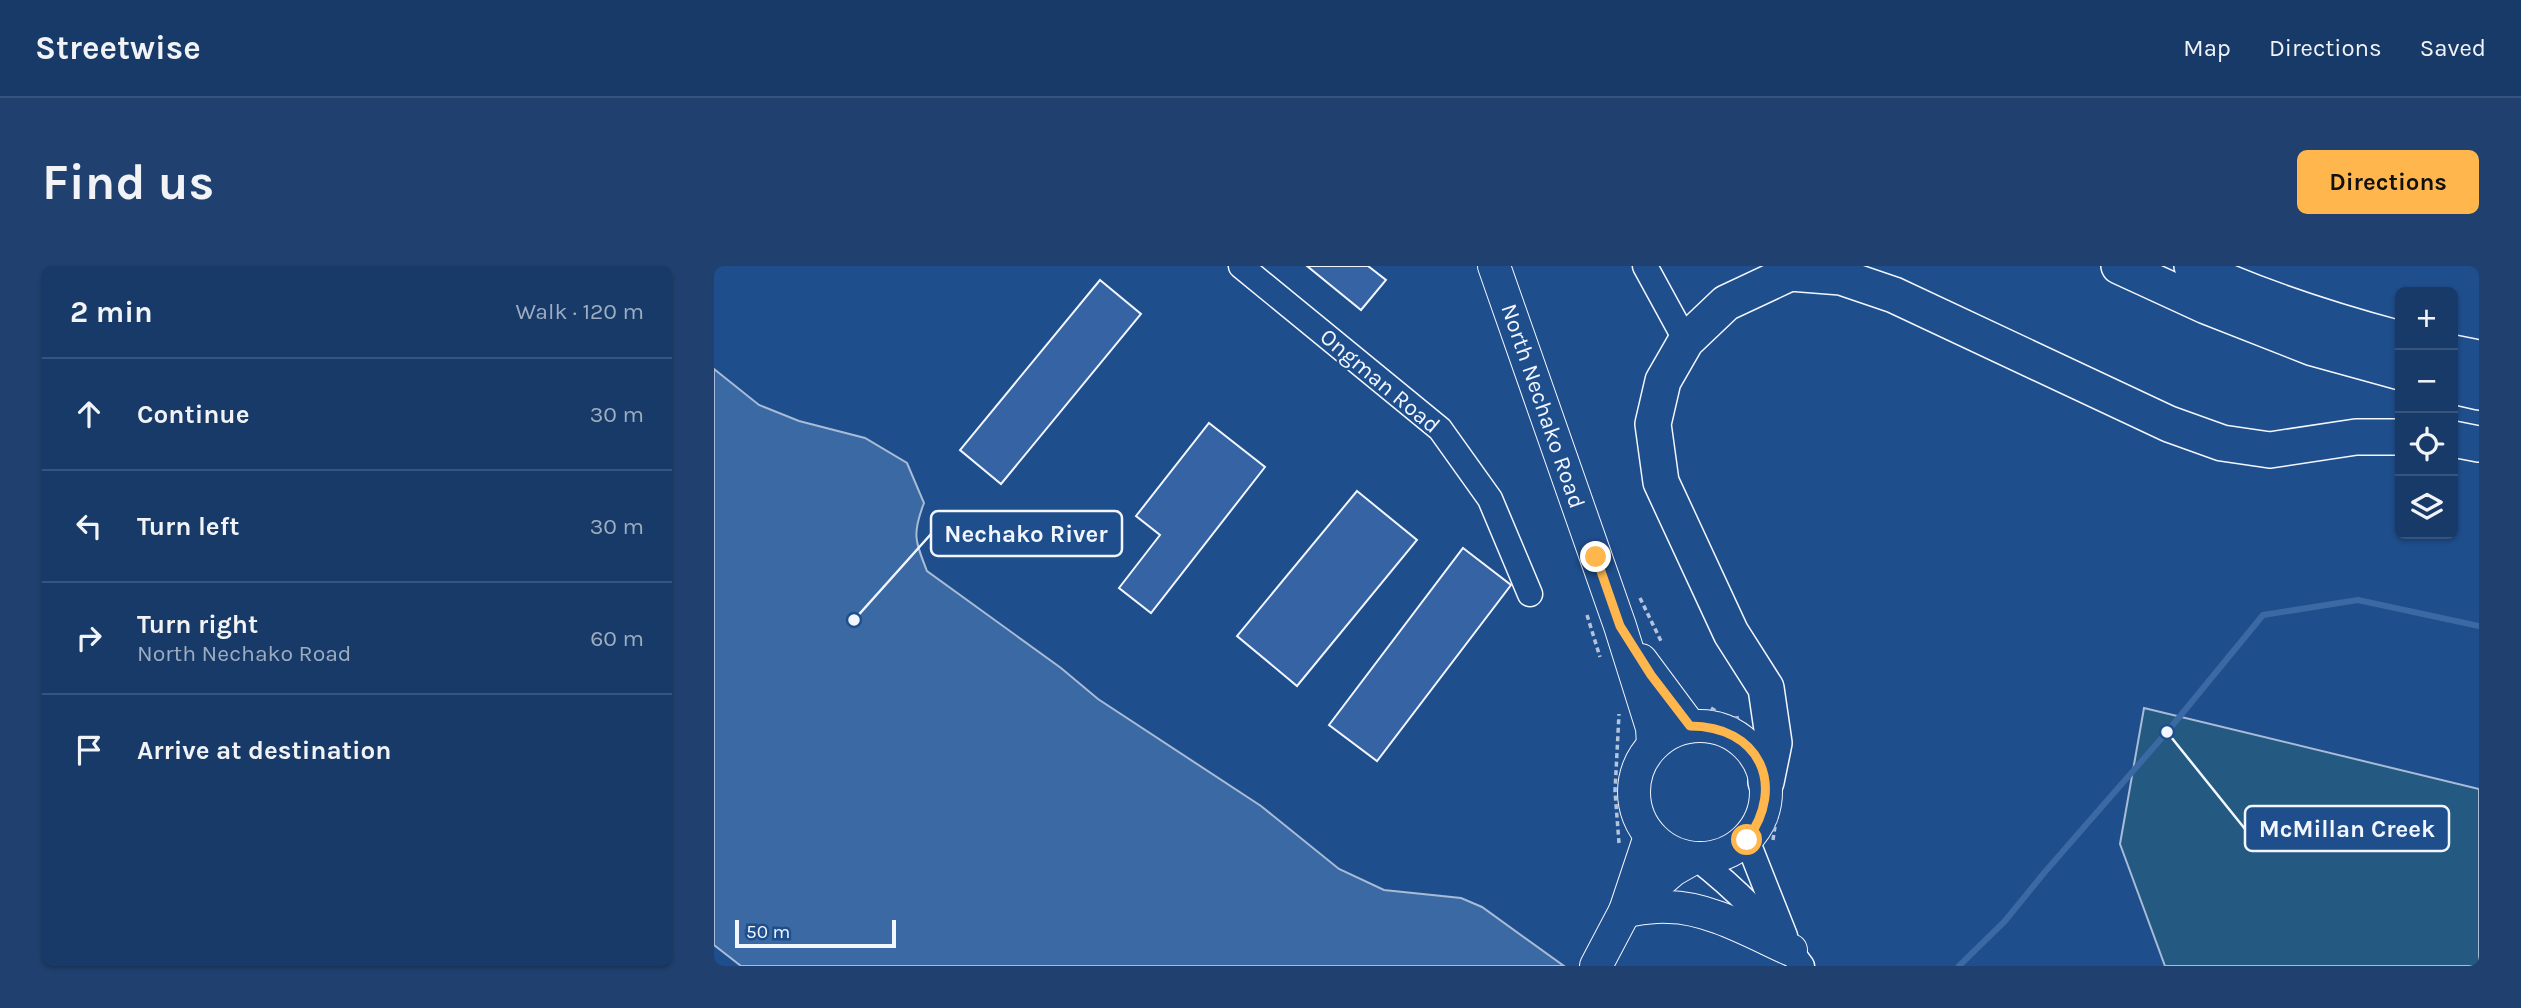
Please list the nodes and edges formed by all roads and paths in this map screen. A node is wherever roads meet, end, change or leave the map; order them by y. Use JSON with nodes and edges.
{"nodes":[{"id":1,"x":1241,"y":266,"type":"edge"},
{"id":2,"x":1494,"y":266,"type":"edge"},
{"id":3,"x":1645,"y":266,"type":"edge"},
{"id":4,"x":2119,"y":266,"type":"edge"},
{"id":5,"x":2192,"y":266,"type":"edge"},
{"id":6,"x":2395,"y":338,"type":"edge"},
{"id":7,"x":1686,"y":341,"type":"junction"},
{"id":8,"x":2458,"y":354,"type":"edge"},
{"id":9,"x":2479,"y":358,"type":"edge"},
{"id":10,"x":2395,"y":371,"type":"edge"},
{"id":11,"x":2458,"y":387,"type":"edge"},
{"id":12,"x":2479,"y":392,"type":"edge"},
{"id":13,"x":2395,"y":437,"type":"edge"},
{"id":14,"x":2458,"y":440,"type":"edge"},
{"id":15,"x":2479,"y":444,"type":"edge"},
{"id":16,"x":1530,"y":594,"type":"dead end"},
{"id":17,"x":1620,"y":626,"type":"junction"},
{"id":18,"x":1690,"y":726,"type":"junction"},
{"id":19,"x":1653,"y":745,"type":"junction"},
{"id":20,"x":1766,"y":782,"type":"junction"},
{"id":21,"x":1650,"y":836,"type":"junction"},
{"id":22,"x":1747,"y":840,"type":"junction"},
{"id":23,"x":1695,"y":858,"type":"junction"},
{"id":24,"x":1625,"y":911,"type":"junction"},
{"id":25,"x":1602,"y":955,"type":"edge"},
{"id":26,"x":1796,"y":958,"type":"edge"}],
"edges":[{"from":1,"to":16,"type":"street","name":"Ongman Road"},
{"from":2,"to":17,"type":"main road","name":"North Nechako Road"},
{"from":3,"to":7,"type":"street"},
{"from":4,"to":10,"type":"highway"},
{"from":5,"to":6,"type":"highway"},
{"from":7,"to":13,"type":"highway"},
{"from":7,"to":20,"type":"highway"},
{"from":8,"to":9,"type":"highway"},
{"from":11,"to":12,"type":"highway"},
{"from":14,"to":15,"type":"highway"},
{"from":17,"to":18,"type":"main road","name":"North Nechako Road"},
{"from":17,"to":19,"type":"main road","name":"North Nechako Road"},
{"from":18,"to":19,"type":"main road"},
{"from":18,"to":20,"type":"main road"},
{"from":19,"to":21,"type":"main road"},
{"from":20,"to":22,"type":"main road"},
{"from":21,"to":23,"type":"main road"},
{"from":21,"to":24,"type":"main road"},
{"from":22,"to":23,"type":"main road"},
{"from":22,"to":26,"type":"street"},
{"from":23,"to":24,"type":"main road"},
{"from":23,"to":26,"type":"street"},
{"from":24,"to":25,"type":"main road"},
{"from":24,"to":26,"type":"main road"}]}
